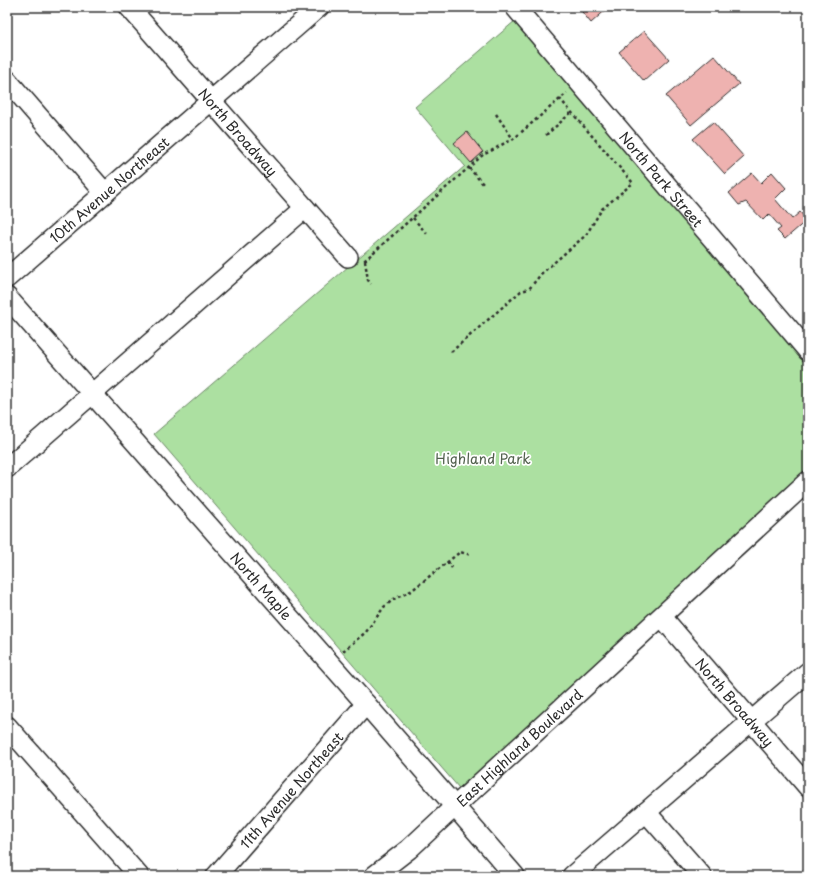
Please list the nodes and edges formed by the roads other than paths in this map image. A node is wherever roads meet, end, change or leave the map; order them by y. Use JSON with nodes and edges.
{"nodes":[{"id":1,"x":129,"y":7,"type":"edge"},
{"id":2,"x":319,"y":7,"type":"edge"},
{"id":3,"x":515,"y":7,"type":"edge"},
{"id":4,"x":7,"y":80,"type":"edge"},
{"id":5,"x":212,"y":101,"type":"junction"},
{"id":6,"x":105,"y":193,"type":"junction"},
{"id":7,"x":305,"y":208,"type":"junction"},
{"id":8,"x":357,"y":259,"type":"road end"},
{"id":9,"x":7,"y":278,"type":"edge"},
{"id":10,"x":7,"y":297,"type":"edge"},
{"id":11,"x":808,"y":352,"type":"edge"},
{"id":12,"x":92,"y":394,"type":"junction"},
{"id":13,"x":7,"y":468,"type":"edge"},
{"id":14,"x":808,"y":481,"type":"edge"},
{"id":15,"x":662,"y":617,"type":"junction"},
{"id":16,"x":808,"y":672,"type":"edge"},
{"id":17,"x":366,"y":704,"type":"junction"},
{"id":18,"x":751,"y":721,"type":"junction"},
{"id":19,"x":7,"y":726,"type":"edge"},
{"id":20,"x":808,"y":787,"type":"edge"},
{"id":21,"x":455,"y":807,"type":"junction"},
{"id":22,"x":646,"y":812,"type":"junction"},
{"id":23,"x":139,"y":876,"type":"edge"},
{"id":24,"x":216,"y":876,"type":"edge"},
{"id":25,"x":374,"y":876,"type":"edge"},
{"id":26,"x":515,"y":876,"type":"edge"},
{"id":27,"x":572,"y":876,"type":"edge"},
{"id":28,"x":702,"y":876,"type":"edge"}],
"edges":[{"from":1,"to":5,"type":"street","name":"North Broadway"},
{"from":2,"to":5,"type":"street","name":"10th Avenue Northeast"},
{"from":3,"to":11,"type":"street","name":"North Park Street"},
{"from":4,"to":6,"type":"street"},
{"from":5,"to":6,"type":"street","name":"10th Avenue Northeast"},
{"from":5,"to":7,"type":"street","name":"North Broadway"},
{"from":6,"to":9,"type":"street","name":"10th Avenue Northeast"},
{"from":7,"to":8,"type":"street","name":"North Broadway"},
{"from":7,"to":12,"type":"street"},
{"from":10,"to":12,"type":"street","name":"North Maple"},
{"from":12,"to":13,"type":"street"},
{"from":12,"to":17,"type":"street","name":"North Maple"},
{"from":14,"to":15,"type":"street","name":"East Highland Boulevard"},
{"from":15,"to":18,"type":"street","name":"North Broadway"},
{"from":15,"to":21,"type":"street","name":"East Highland Boulevard"},
{"from":16,"to":18,"type":"street"},
{"from":17,"to":21,"type":"street","name":"North Maple"},
{"from":17,"to":24,"type":"street","name":"11th Avenue Northeast"},
{"from":18,"to":20,"type":"street","name":"North Broadway"},
{"from":18,"to":22,"type":"street"},
{"from":19,"to":23,"type":"street"},
{"from":21,"to":25,"type":"street","name":"East Highland Boulevard"},
{"from":21,"to":26,"type":"street","name":"North Maple"},
{"from":22,"to":27,"type":"street"},
{"from":22,"to":28,"type":"street"}]}
